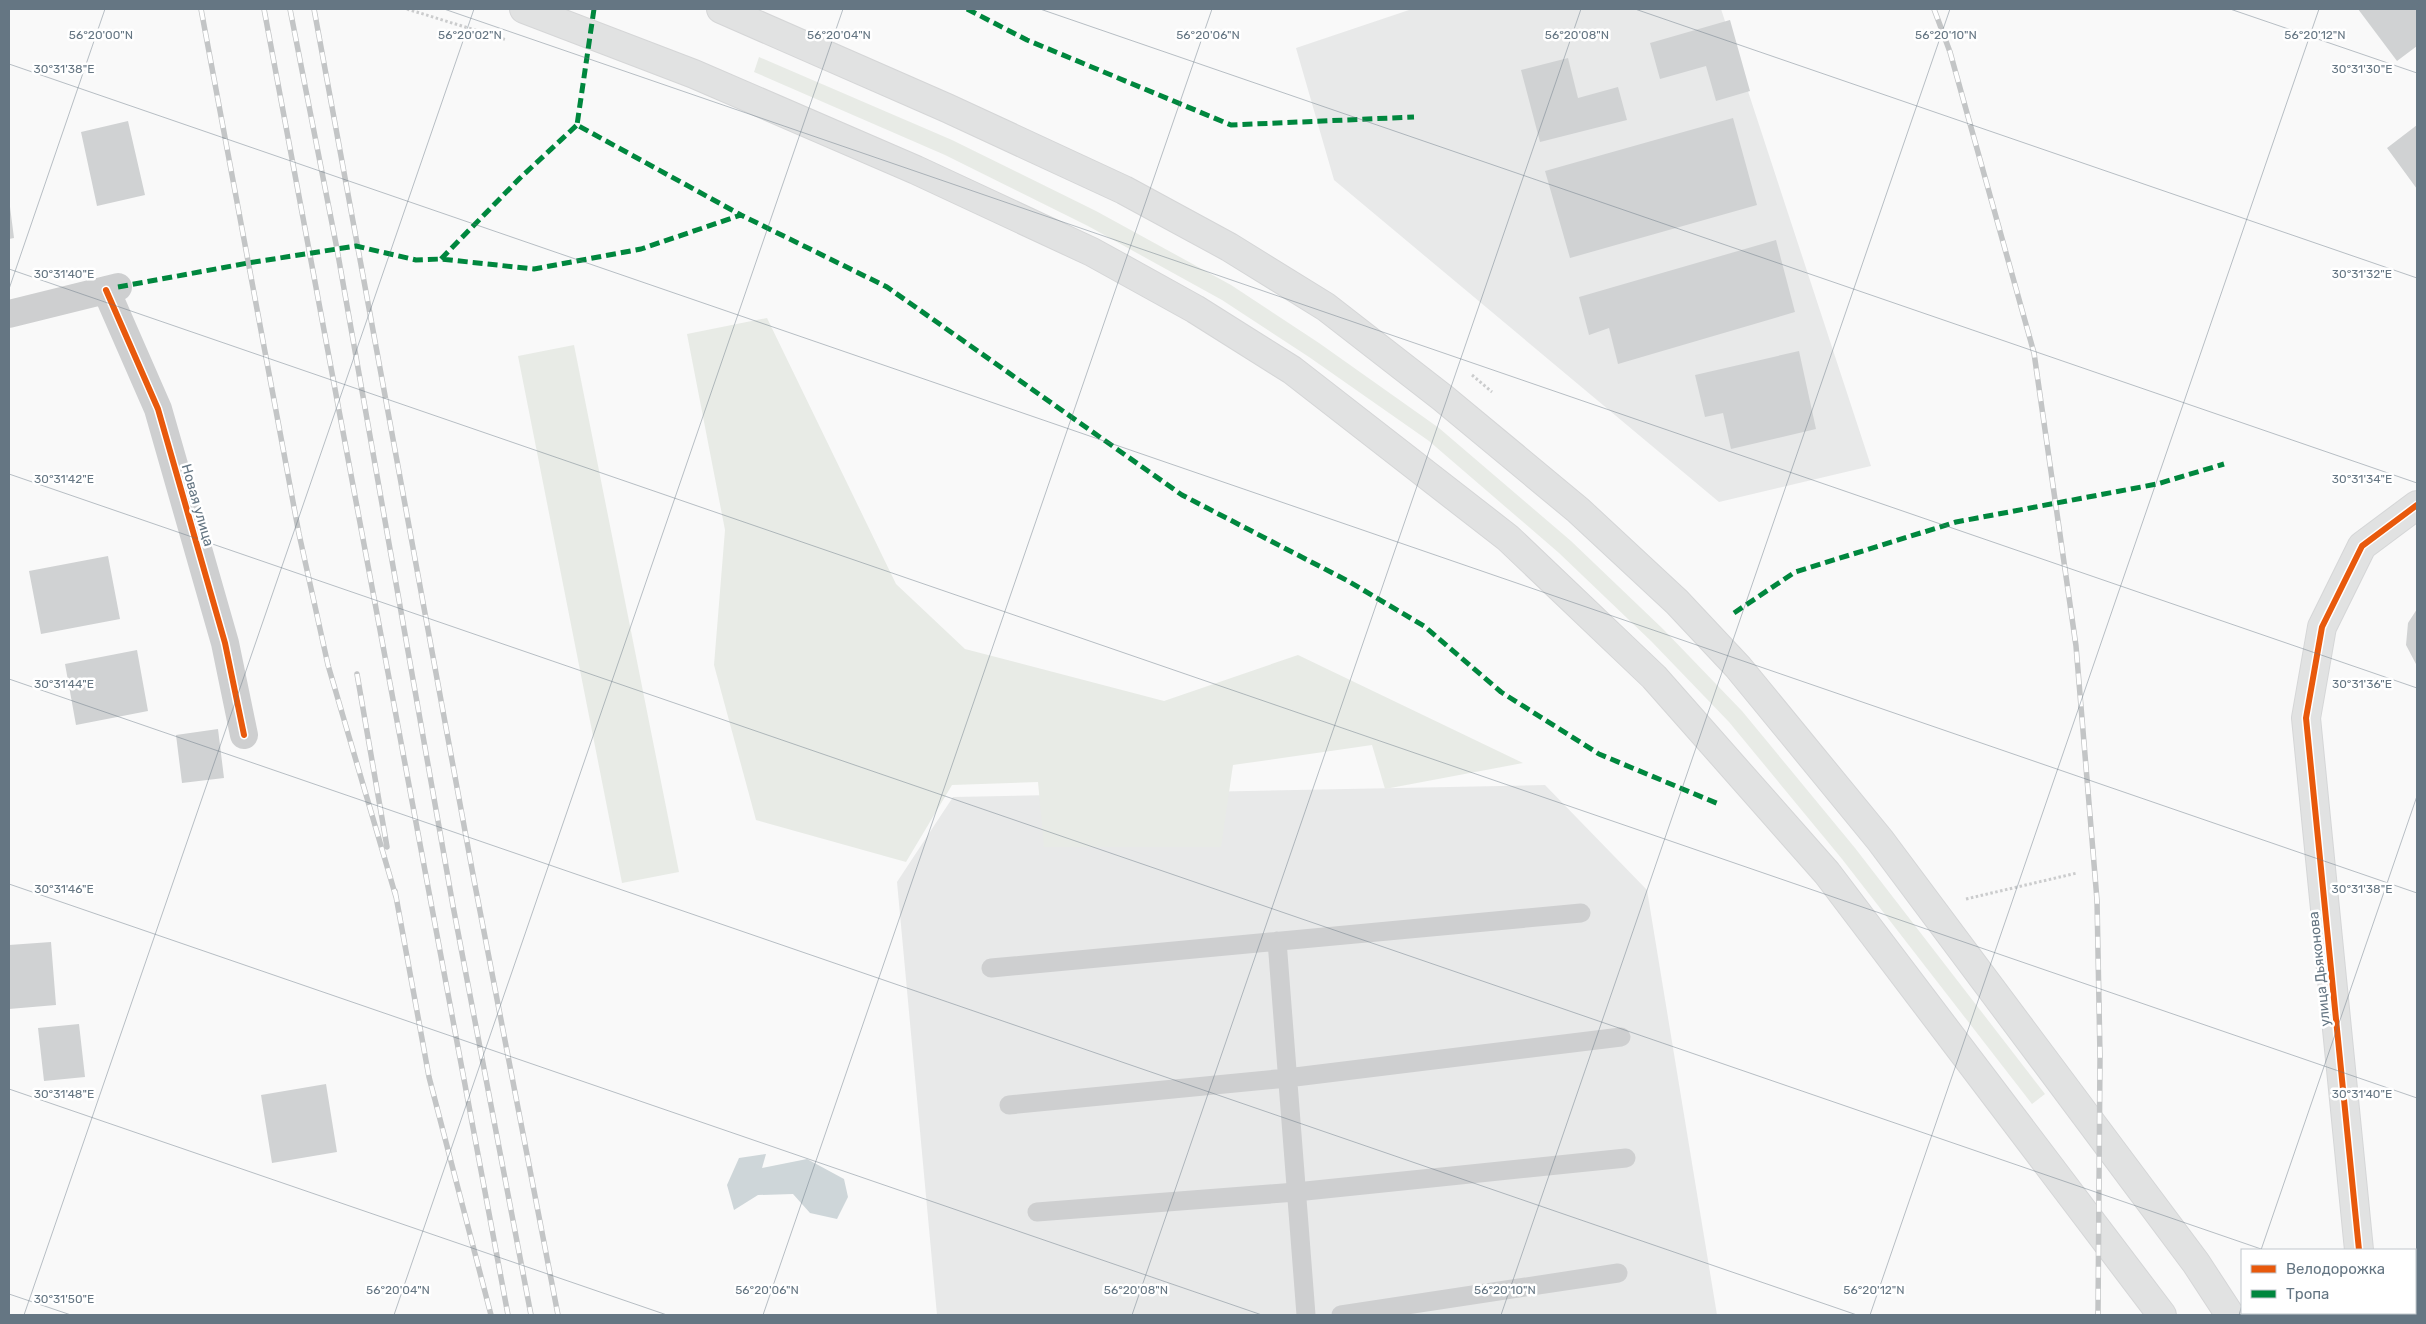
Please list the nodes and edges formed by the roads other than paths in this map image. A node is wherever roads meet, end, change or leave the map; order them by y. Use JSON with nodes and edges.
{"nodes":[{"id":1,"x":524,"y":9,"type":"edge"},
{"id":2,"x":721,"y":9,"type":"edge"},
{"id":3,"x":9,"y":314,"type":"edge"},
{"id":4,"x":2417,"y":505,"type":"edge"},
{"id":5,"x":244,"y":735,"type":"dead end"},
{"id":6,"x":1581,"y":913,"type":"dead end"},
{"id":7,"x":1277,"y":941,"type":"junction"},
{"id":8,"x":991,"y":968,"type":"dead end"},
{"id":9,"x":1621,"y":1036,"type":"dead end"},
{"id":10,"x":1287,"y":1078,"type":"junction"},
{"id":11,"x":1009,"y":1105,"type":"dead end"},
{"id":12,"x":1626,"y":1158,"type":"dead end"},
{"id":13,"x":1296,"y":1192,"type":"junction"},
{"id":14,"x":1037,"y":1212,"type":"dead end"},
{"id":15,"x":2359,"y":1249,"type":"edge"},
{"id":16,"x":1618,"y":1273,"type":"dead end"},
{"id":17,"x":1306,"y":1315,"type":"edge"},
{"id":18,"x":1341,"y":1315,"type":"edge"},
{"id":19,"x":2162,"y":1315,"type":"edge"},
{"id":20,"x":2230,"y":1315,"type":"edge"}],
"edges":[{"from":1,"to":19,"type":"main road"},
{"from":2,"to":20,"type":"main road"},
{"from":3,"to":5,"type":"street","name":"Новая улица"},
{"from":4,"to":15,"type":"main road","name":"улица Дьяконова"},
{"from":6,"to":7,"type":"lane"},
{"from":7,"to":8,"type":"lane"},
{"from":7,"to":10,"type":"lane"},
{"from":9,"to":10,"type":"lane"},
{"from":10,"to":11,"type":"lane"},
{"from":10,"to":13,"type":"lane"},
{"from":12,"to":13,"type":"lane"},
{"from":13,"to":14,"type":"lane"},
{"from":13,"to":17,"type":"lane"},
{"from":16,"to":18,"type":"lane"}]}
